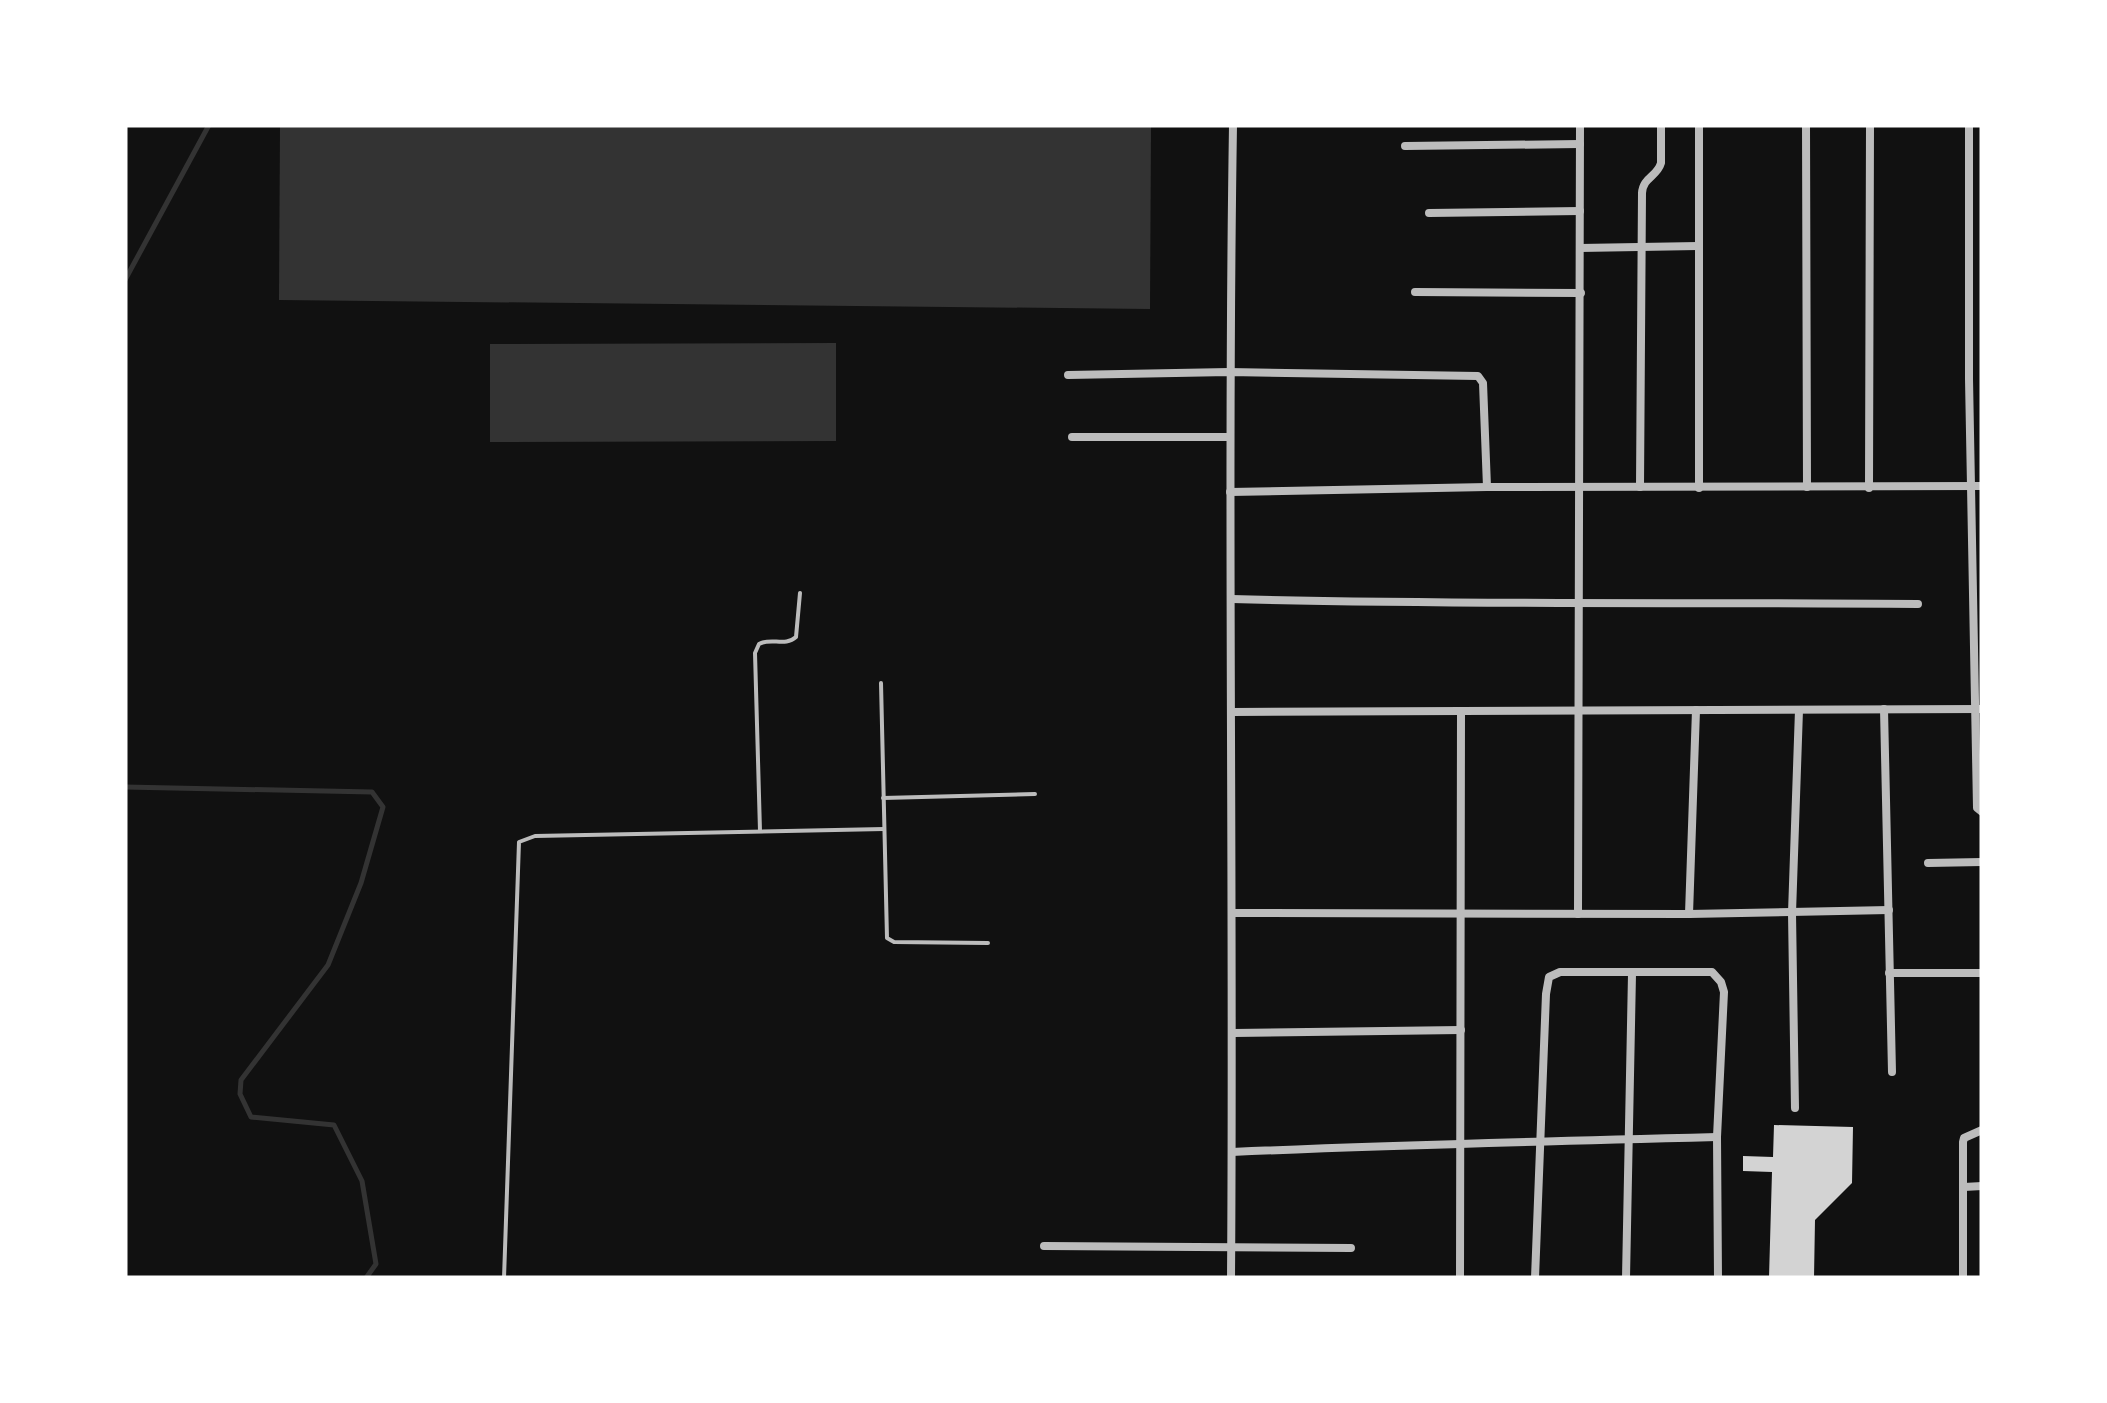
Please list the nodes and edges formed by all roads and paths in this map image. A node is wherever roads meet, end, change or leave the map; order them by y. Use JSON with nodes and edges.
{"nodes":[{"id":1,"x":1233,"y":125,"type":"edge"},
{"id":2,"x":1580,"y":125,"type":"edge"},
{"id":3,"x":1660,"y":125,"type":"edge"},
{"id":4,"x":1699,"y":125,"type":"edge"},
{"id":5,"x":1806,"y":125,"type":"edge"},
{"id":6,"x":1870,"y":125,"type":"edge"},
{"id":7,"x":1969,"y":125,"type":"edge"},
{"id":8,"x":1982,"y":126,"type":"edge"},
{"id":9,"x":1580,"y":144,"type":"junction"},
{"id":10,"x":1405,"y":146,"type":"dead end"},
{"id":11,"x":1580,"y":210,"type":"junction"},
{"id":12,"x":1429,"y":213,"type":"dead end"},
{"id":13,"x":1968,"y":222,"type":"junction"},
{"id":14,"x":1982,"y":222,"type":"edge"},
{"id":15,"x":1698,"y":246,"type":"junction"},
{"id":16,"x":1580,"y":248,"type":"junction"},
{"id":17,"x":1640,"y":249,"type":"junction"},
{"id":18,"x":1968,"y":285,"type":"junction"},
{"id":19,"x":1982,"y":285,"type":"edge"},
{"id":20,"x":1415,"y":292,"type":"dead end"},
{"id":21,"x":1582,"y":293,"type":"junction"},
{"id":22,"x":1229,"y":372,"type":"junction"},
{"id":23,"x":1068,"y":375,"type":"dead end"},
{"id":24,"x":1970,"y":379,"type":"junction"},
{"id":25,"x":1982,"y":379,"type":"edge"},
{"id":26,"x":1072,"y":437,"type":"dead end"},
{"id":27,"x":1230,"y":437,"type":"junction"},
{"id":28,"x":1487,"y":486,"type":"junction"},
{"id":29,"x":1977,"y":486,"type":"edge"},
{"id":30,"x":1581,"y":487,"type":"junction"},
{"id":31,"x":1640,"y":487,"type":"junction"},
{"id":32,"x":1807,"y":487,"type":"junction"},
{"id":33,"x":1699,"y":488,"type":"junction"},
{"id":34,"x":1868,"y":488,"type":"junction"},
{"id":35,"x":1230,"y":492,"type":"junction"},
{"id":36,"x":800,"y":593,"type":"dead end"},
{"id":37,"x":1232,"y":600,"type":"junction"},
{"id":38,"x":1977,"y":600,"type":"edge"},
{"id":39,"x":1580,"y":601,"type":"junction"},
{"id":40,"x":1918,"y":604,"type":"dead end"},
{"id":41,"x":881,"y":683,"type":"dead end"},
{"id":42,"x":1884,"y":709,"type":"junction"},
{"id":43,"x":1979,"y":709,"type":"edge"},
{"id":44,"x":1461,"y":710,"type":"junction"},
{"id":45,"x":1696,"y":710,"type":"junction"},
{"id":46,"x":1799,"y":710,"type":"junction"},
{"id":47,"x":1580,"y":711,"type":"junction"},
{"id":48,"x":1232,"y":712,"type":"junction"},
{"id":49,"x":1034,"y":794,"type":"dead end"},
{"id":50,"x":883,"y":798,"type":"junction"},
{"id":51,"x":1982,"y":812,"type":"edge"},
{"id":52,"x":884,"y":829,"type":"junction"},
{"id":53,"x":760,"y":832,"type":"junction"},
{"id":54,"x":1982,"y":862,"type":"edge"},
{"id":55,"x":1928,"y":864,"type":"dead end"},
{"id":56,"x":1889,"y":910,"type":"junction"},
{"id":57,"x":1792,"y":913,"type":"junction"},
{"id":58,"x":1232,"y":914,"type":"junction"},
{"id":59,"x":1462,"y":914,"type":"junction"},
{"id":60,"x":1578,"y":914,"type":"junction"},
{"id":61,"x":1689,"y":914,"type":"junction"},
{"id":62,"x":988,"y":942,"type":"dead end"},
{"id":63,"x":1889,"y":973,"type":"junction"},
{"id":64,"x":1982,"y":973,"type":"edge"},
{"id":65,"x":1632,"y":974,"type":"junction"},
{"id":66,"x":1461,"y":1030,"type":"junction"},
{"id":67,"x":1234,"y":1033,"type":"junction"},
{"id":68,"x":1892,"y":1072,"type":"dead end"},
{"id":69,"x":1795,"y":1108,"type":"dead end"},
{"id":70,"x":1982,"y":1130,"type":"edge"},
{"id":71,"x":1717,"y":1137,"type":"junction"},
{"id":72,"x":1628,"y":1139,"type":"junction"},
{"id":73,"x":1462,"y":1142,"type":"junction"},
{"id":74,"x":1539,"y":1143,"type":"junction"},
{"id":75,"x":1232,"y":1152,"type":"junction"},
{"id":76,"x":1964,"y":1186,"type":"junction"},
{"id":77,"x":1982,"y":1186,"type":"edge"},
{"id":78,"x":1231,"y":1244,"type":"junction"},
{"id":79,"x":1044,"y":1246,"type":"dead end"},
{"id":80,"x":1351,"y":1248,"type":"dead end"},
{"id":81,"x":504,"y":1278,"type":"edge"},
{"id":82,"x":1231,"y":1278,"type":"edge"},
{"id":83,"x":1460,"y":1278,"type":"edge"},
{"id":84,"x":1535,"y":1278,"type":"edge"},
{"id":85,"x":1626,"y":1278,"type":"edge"},
{"id":86,"x":1718,"y":1278,"type":"edge"},
{"id":87,"x":1963,"y":1278,"type":"edge"}],
"edges":[{"from":1,"to":22,"type":"street"},
{"from":2,"to":9,"type":"street"},
{"from":3,"to":17,"type":"street"},
{"from":4,"to":15,"type":"street"},
{"from":5,"to":32,"type":"street"},
{"from":6,"to":34,"type":"street"},
{"from":7,"to":8,"type":"street"},
{"from":7,"to":13,"type":"street"},
{"from":9,"to":10,"type":"street"},
{"from":9,"to":11,"type":"street"},
{"from":11,"to":12,"type":"street"},
{"from":11,"to":16,"type":"street"},
{"from":13,"to":14,"type":"street"},
{"from":13,"to":18,"type":"street"},
{"from":15,"to":17,"type":"street"},
{"from":15,"to":33,"type":"street"},
{"from":16,"to":17,"type":"street"},
{"from":16,"to":21,"type":"street"},
{"from":17,"to":31,"type":"street"},
{"from":18,"to":19,"type":"street"},
{"from":18,"to":24,"type":"street"},
{"from":20,"to":21,"type":"street"},
{"from":21,"to":30,"type":"street"},
{"from":22,"to":23,"type":"street"},
{"from":22,"to":27,"type":"street"},
{"from":22,"to":28,"type":"street"},
{"from":24,"to":25,"type":"street"},
{"from":24,"to":29,"type":"street"},
{"from":26,"to":27,"type":"street"},
{"from":27,"to":35,"type":"street"},
{"from":28,"to":30,"type":"street"},
{"from":28,"to":35,"type":"street"},
{"from":29,"to":34,"type":"street"},
{"from":29,"to":38,"type":"street"},
{"from":30,"to":31,"type":"street"},
{"from":30,"to":39,"type":"street"},
{"from":31,"to":33,"type":"street"},
{"from":32,"to":33,"type":"street"},
{"from":32,"to":34,"type":"street"},
{"from":35,"to":37,"type":"street"},
{"from":36,"to":53,"type":"lane"},
{"from":37,"to":39,"type":"street"},
{"from":37,"to":48,"type":"street"},
{"from":38,"to":43,"type":"street"},
{"from":39,"to":40,"type":"street"},
{"from":39,"to":47,"type":"street"},
{"from":41,"to":50,"type":"lane"},
{"from":42,"to":43,"type":"street"},
{"from":42,"to":46,"type":"street"},
{"from":42,"to":56,"type":"street"},
{"from":43,"to":51,"type":"street"},
{"from":44,"to":47,"type":"street"},
{"from":44,"to":48,"type":"street"},
{"from":44,"to":59,"type":"street"},
{"from":45,"to":46,"type":"street"},
{"from":45,"to":47,"type":"street"},
{"from":45,"to":61,"type":"street"},
{"from":46,"to":57,"type":"street"},
{"from":47,"to":60,"type":"street"},
{"from":48,"to":58,"type":"street"},
{"from":49,"to":50,"type":"lane"},
{"from":50,"to":52,"type":"lane"},
{"from":52,"to":53,"type":"lane"},
{"from":52,"to":62,"type":"lane"},
{"from":53,"to":81,"type":"lane"},
{"from":54,"to":55,"type":"street"},
{"from":56,"to":57,"type":"street"},
{"from":56,"to":63,"type":"street"},
{"from":57,"to":61,"type":"street"},
{"from":57,"to":69,"type":"street"},
{"from":58,"to":59,"type":"street"},
{"from":58,"to":67,"type":"street"},
{"from":59,"to":60,"type":"street"},
{"from":59,"to":66,"type":"street"},
{"from":60,"to":61,"type":"street"},
{"from":63,"to":64,"type":"street"},
{"from":63,"to":68,"type":"street"},
{"from":65,"to":71,"type":"street"},
{"from":65,"to":72,"type":"street"},
{"from":65,"to":74,"type":"street"},
{"from":66,"to":67,"type":"street"},
{"from":66,"to":73,"type":"street"},
{"from":67,"to":75,"type":"street"},
{"from":70,"to":76,"type":"street"},
{"from":71,"to":72,"type":"street"},
{"from":71,"to":86,"type":"street"},
{"from":72,"to":74,"type":"street"},
{"from":72,"to":85,"type":"street"},
{"from":73,"to":74,"type":"street"},
{"from":73,"to":75,"type":"street"},
{"from":73,"to":83,"type":"street"},
{"from":74,"to":84,"type":"street"},
{"from":75,"to":78,"type":"street"},
{"from":76,"to":77,"type":"street"},
{"from":76,"to":87,"type":"street"},
{"from":78,"to":79,"type":"street"},
{"from":78,"to":80,"type":"street"},
{"from":78,"to":82,"type":"street"}]}
